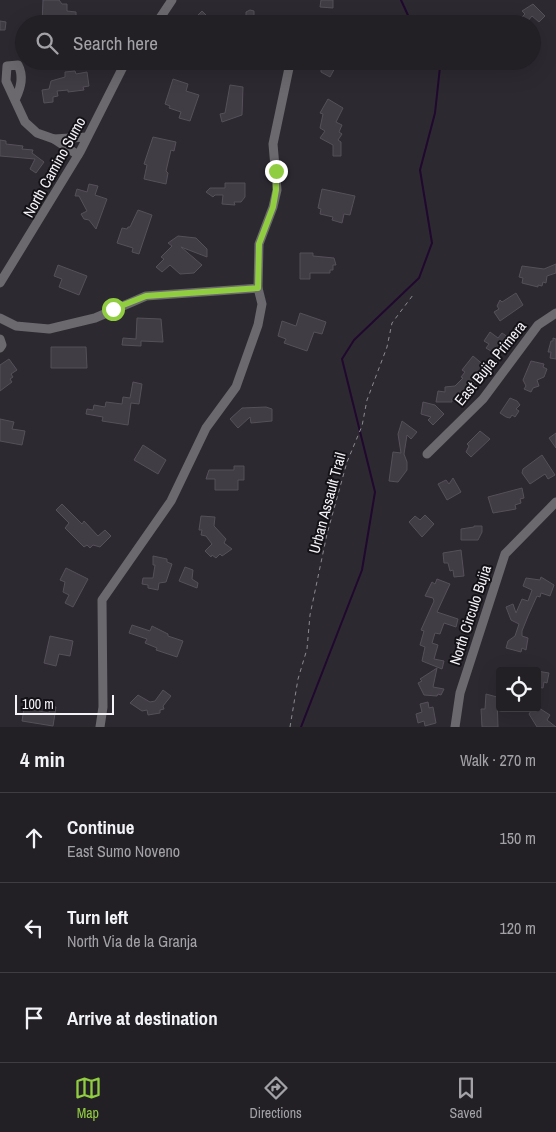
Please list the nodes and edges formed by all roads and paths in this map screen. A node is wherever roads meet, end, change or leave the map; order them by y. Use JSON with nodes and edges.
{"nodes":[{"id":1,"x":172,"y":0,"type":"edge"},
{"id":2,"x":162,"y":15,"type":"edge"},
{"id":3,"x":121,"y":70,"type":"edge"},
{"id":4,"x":289,"y":70,"type":"edge"},
{"id":5,"x":16,"y":98,"type":"dead end"},
{"id":6,"x":87,"y":137,"type":"junction"},
{"id":7,"x":54,"y":139,"type":"junction"},
{"id":8,"x":78,"y":155,"type":"junction"},
{"id":9,"x":0,"y":283,"type":"edge"},
{"id":10,"x":258,"y":288,"type":"junction"},
{"id":11,"x":413,"y":295,"type":"dead end"},
{"id":12,"x":556,"y":314,"type":"edge"},
{"id":13,"x":0,"y":318,"type":"edge"},
{"id":14,"x":0,"y":339,"type":"edge"},
{"id":15,"x":0,"y":348,"type":"edge"},
{"id":16,"x":427,"y":454,"type":"dead end"},
{"id":17,"x":556,"y":502,"type":"edge"},
{"id":18,"x":100,"y":727,"type":"edge"},
{"id":19,"x":290,"y":727,"type":"edge"},
{"id":20,"x":455,"y":727,"type":"edge"}],
"edges":[{"from":1,"to":2,"type":"street"},
{"from":3,"to":6,"type":"street","name":"North Camino Sumo"},
{"from":4,"to":10,"type":"street"},
{"from":5,"to":7,"type":"street"},
{"from":6,"to":7,"type":"street"},
{"from":6,"to":8,"type":"street","name":"North Camino Sumo"},
{"from":7,"to":8,"type":"street"},
{"from":8,"to":9,"type":"street","name":"North Camino Sumo"},
{"from":10,"to":13,"type":"street"},
{"from":10,"to":18,"type":"street"},
{"from":11,"to":19,"type":"path","name":"Urban Assault Trail"},
{"from":12,"to":16,"type":"street","name":"East Bujia Primera"},
{"from":14,"to":15,"type":"street"},
{"from":17,"to":20,"type":"street","name":"North Circulo Bujia"}]}
